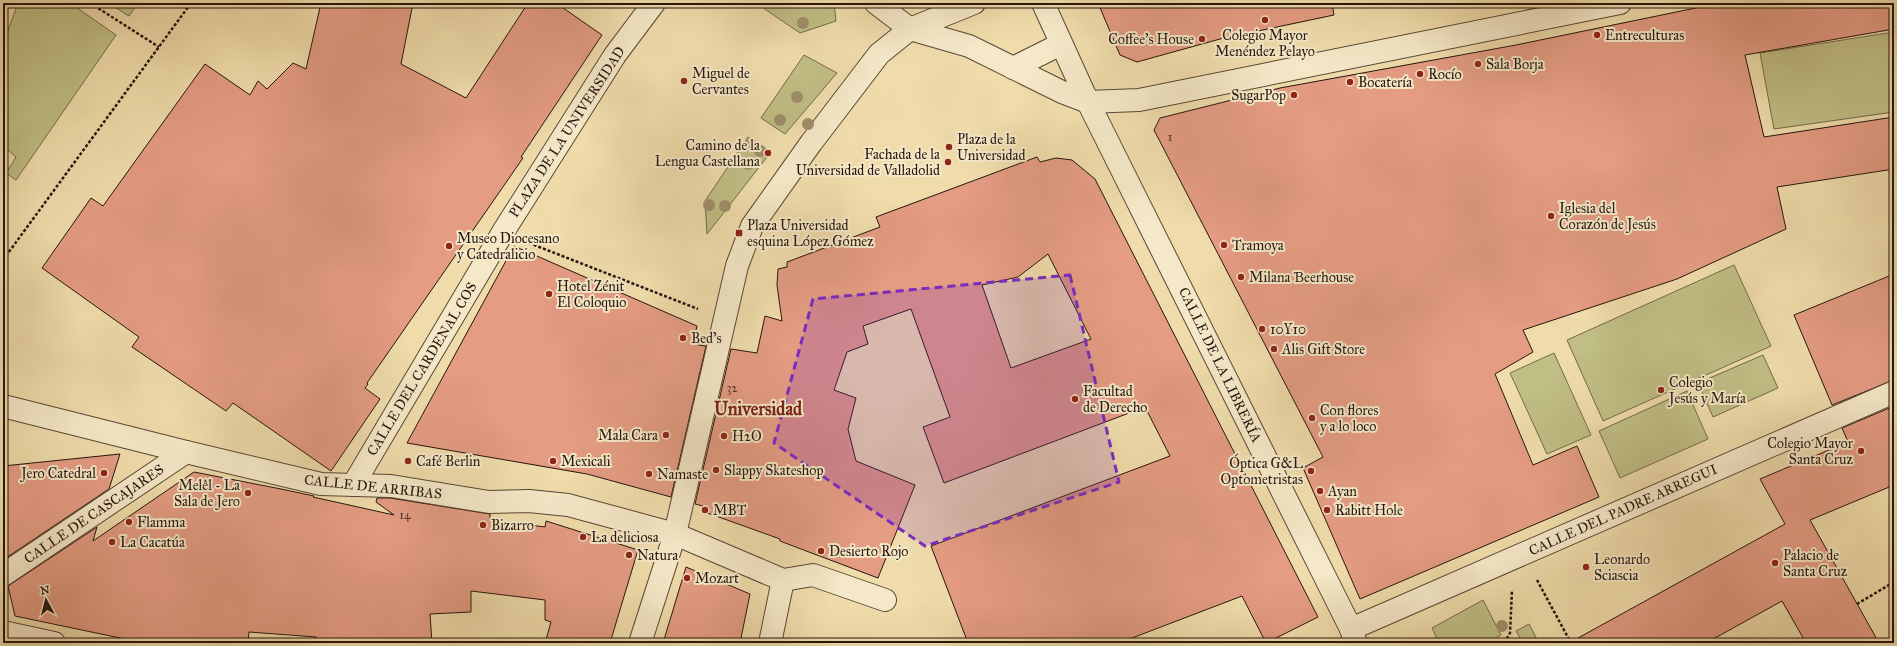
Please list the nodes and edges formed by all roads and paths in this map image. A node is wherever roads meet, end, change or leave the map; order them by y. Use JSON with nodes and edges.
{"nodes":[{"id":1,"x":90,"y":3,"type":"edge"},
{"id":2,"x":191,"y":3,"type":"edge"},
{"id":3,"x":654,"y":3,"type":"edge"},
{"id":4,"x":876,"y":3,"type":"edge"},
{"id":5,"x":974,"y":3,"type":"edge"},
{"id":6,"x":1043,"y":3,"type":"edge"},
{"id":7,"x":1620,"y":3,"type":"edge"},
{"id":8,"x":910,"y":29,"type":"junction"},
{"id":9,"x":1061,"y":44,"type":"junction"},
{"id":10,"x":159,"y":47,"type":"junction"},
{"id":11,"x":1014,"y":68,"type":"junction"},
{"id":12,"x":1088,"y":102,"type":"junction"},
{"id":13,"x":503,"y":232,"type":"junction"},
{"id":14,"x":3,"y":260,"type":"edge"},
{"id":15,"x":724,"y":320,"type":"junction"},
{"id":16,"x":1894,"y":392,"type":"edge"},
{"id":17,"x":3,"y":406,"type":"edge"},
{"id":18,"x":186,"y":452,"type":"junction"},
{"id":19,"x":353,"y":485,"type":"junction"},
{"id":20,"x":675,"y":534,"type":"junction"},
{"id":21,"x":1516,"y":557,"type":"junction"},
{"id":22,"x":3,"y":575,"type":"edge"},
{"id":23,"x":783,"y":580,"type":"junction"},
{"id":24,"x":1894,"y":582,"type":"edge"},
{"id":25,"x":885,"y":600,"type":"dead end"},
{"id":26,"x":1857,"y":604,"type":"dead end"},
{"id":27,"x":3,"y":632,"type":"edge"},
{"id":28,"x":1353,"y":636,"type":"edge"},
{"id":29,"x":54,"y":643,"type":"edge"},
{"id":30,"x":640,"y":643,"type":"edge"},
{"id":31,"x":770,"y":643,"type":"edge"},
{"id":32,"x":1504,"y":643,"type":"edge"},
{"id":33,"x":1570,"y":643,"type":"edge"}],
"edges":[{"from":1,"to":10,"type":"path"},
{"from":2,"to":10,"type":"path"},
{"from":3,"to":13,"type":"street","name":"PLAZA DE LA UNIVERSIDAD"},
{"from":4,"to":8,"type":"street"},
{"from":5,"to":8,"type":"street"},
{"from":6,"to":9,"type":"street"},
{"from":7,"to":12,"type":"street"},
{"from":8,"to":11,"type":"street"},
{"from":8,"to":15,"type":"street"},
{"from":9,"to":11,"type":"street"},
{"from":9,"to":12,"type":"street"},
{"from":10,"to":14,"type":"path"},
{"from":11,"to":12,"type":"street"},
{"from":12,"to":28,"type":"street","name":"CALLE DE LA LIBRERÍA"},
{"from":13,"to":15,"type":"path","name":"PLAZA DE LA UNIVERSIDAD"},
{"from":13,"to":19,"type":"street","name":"CALLE DEL CARDENAL COS"},
{"from":15,"to":20,"type":"street"},
{"from":16,"to":21,"type":"street","name":"CALLE DEL PADRE ARREGUI"},
{"from":17,"to":18,"type":"street","name":"CALLE DE ARRIBAS"},
{"from":18,"to":19,"type":"street","name":"CALLE DE ARRIBAS"},
{"from":18,"to":22,"type":"street","name":"CALLE DE CASCAJARES"},
{"from":19,"to":20,"type":"street","name":"CALLE DE ARRIBAS"},
{"from":20,"to":23,"type":"street","name":"CALLE DE ARRIBAS"},
{"from":20,"to":30,"type":"street"},
{"from":21,"to":28,"type":"street","name":"CALLE DEL PADRE ARREGUI"},
{"from":21,"to":32,"type":"path"},
{"from":21,"to":33,"type":"path"},
{"from":23,"to":25,"type":"street"},
{"from":23,"to":31,"type":"street"},
{"from":24,"to":26,"type":"path"},
{"from":27,"to":29,"type":"street"}]}
